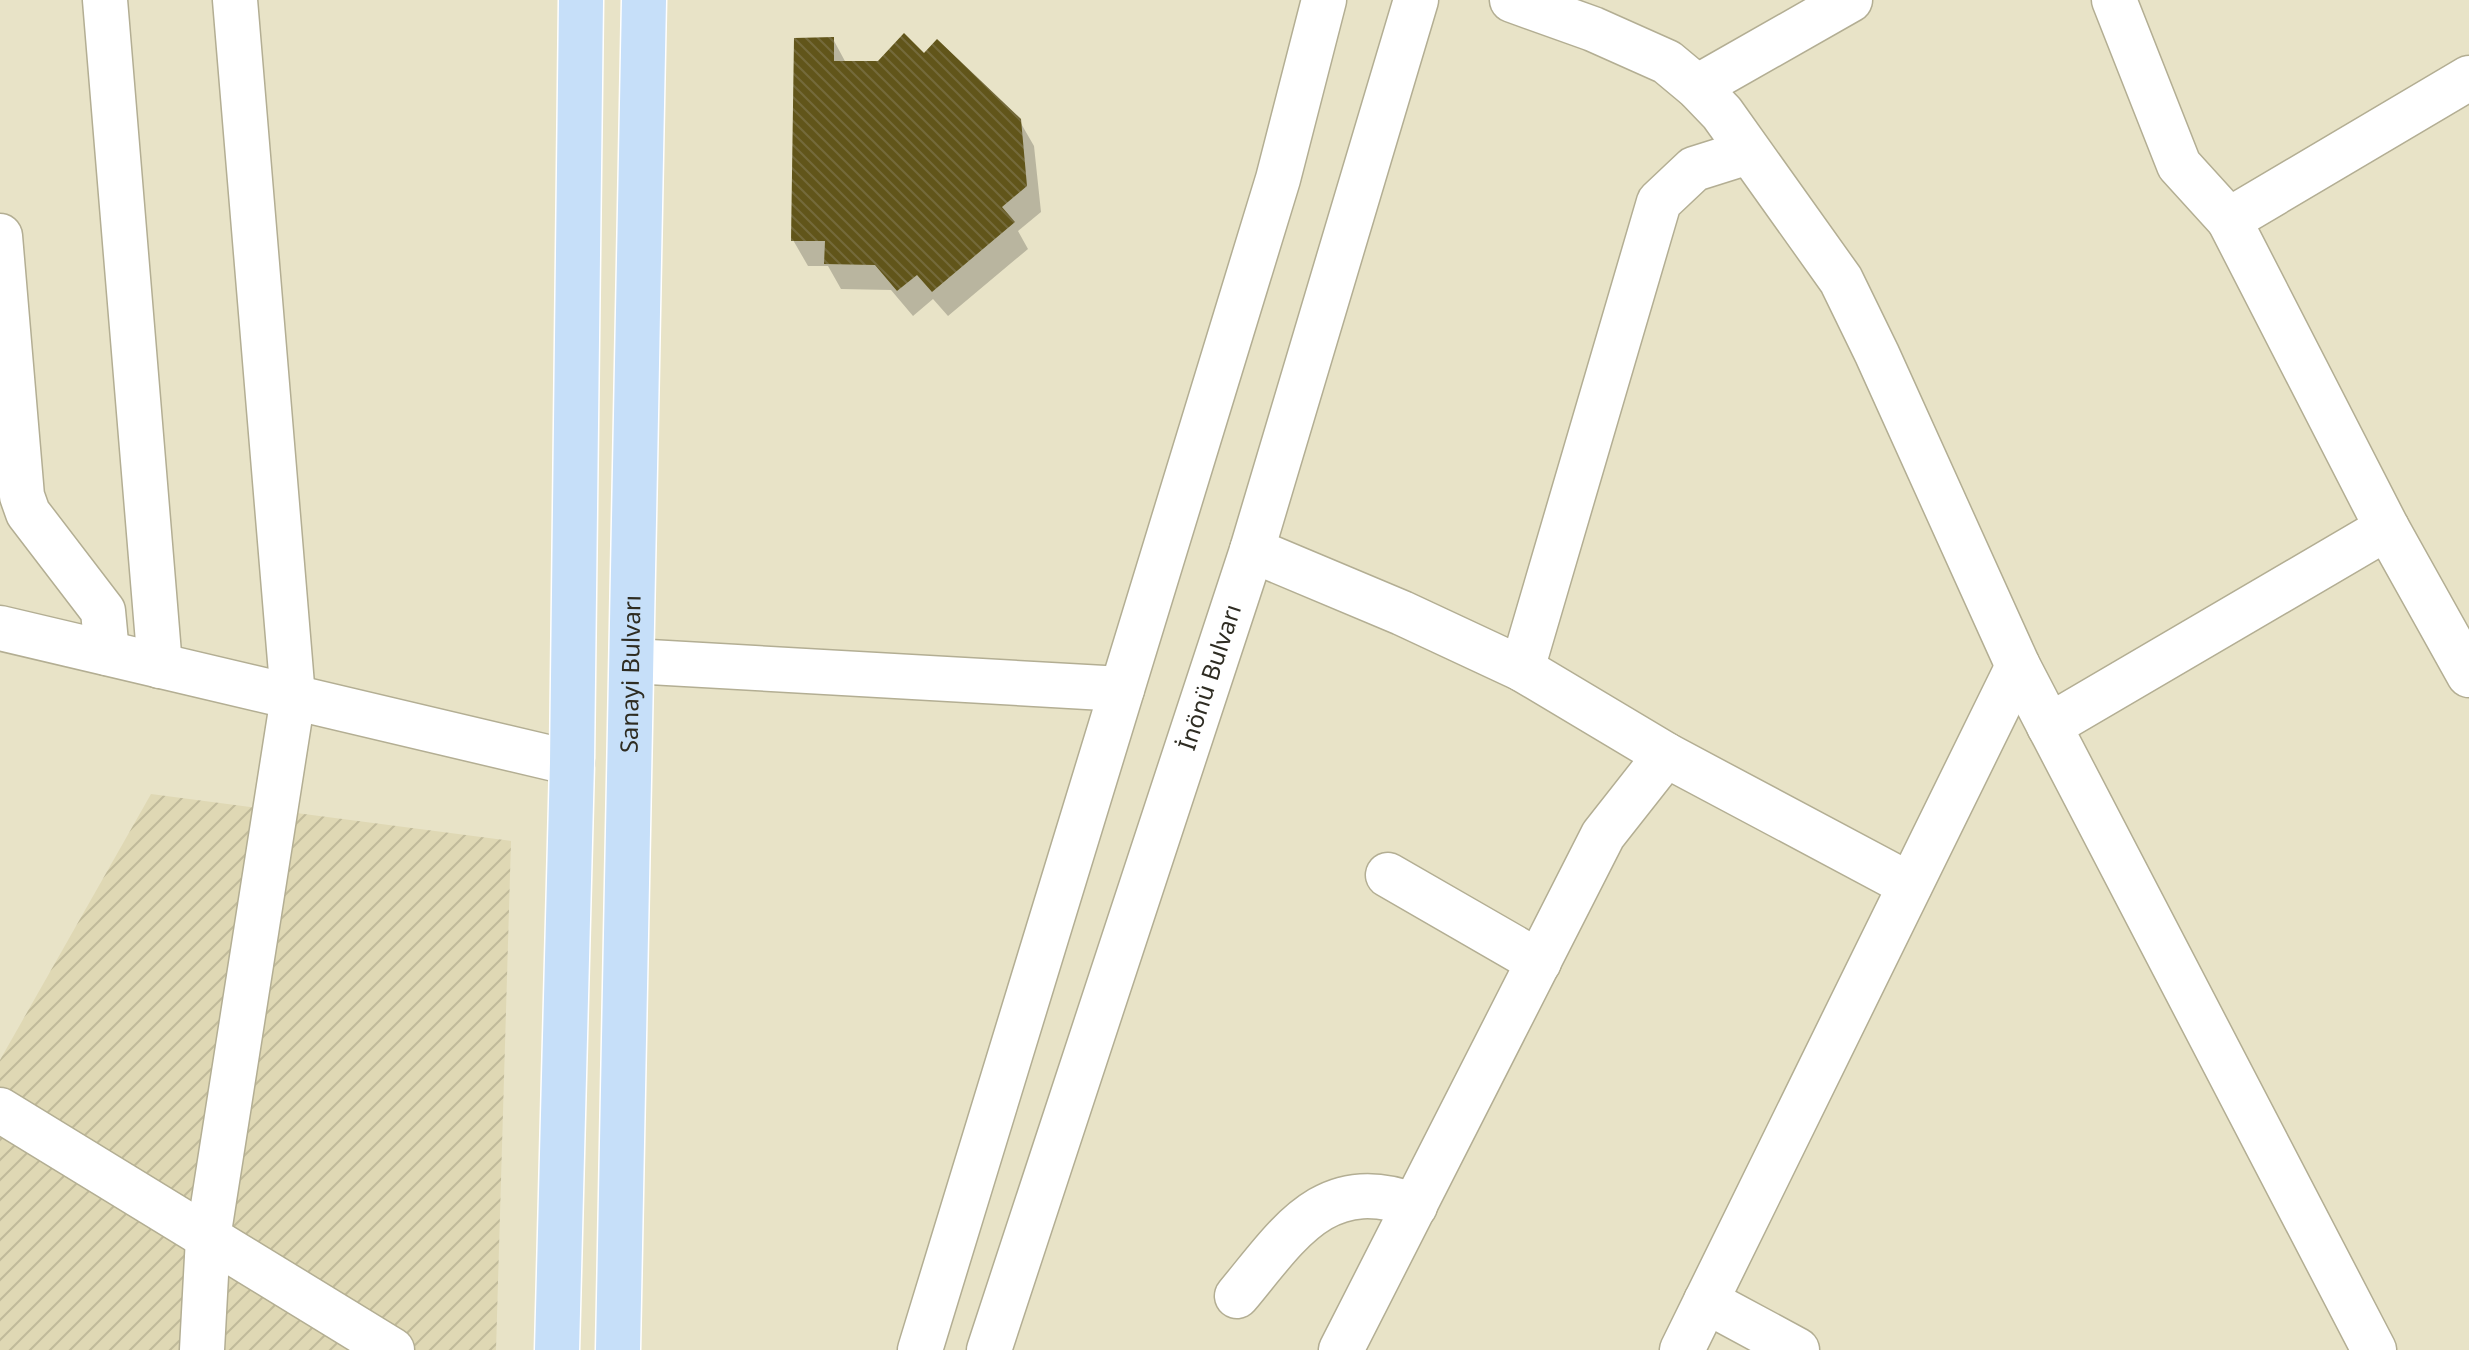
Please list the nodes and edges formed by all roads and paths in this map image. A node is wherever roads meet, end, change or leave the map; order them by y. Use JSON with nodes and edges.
{"nodes":[{"id":1,"x":105,"y":0,"type":"edge"},
{"id":2,"x":235,"y":0,"type":"edge"},
{"id":3,"x":581,"y":0,"type":"edge"},
{"id":4,"x":644,"y":0,"type":"edge"},
{"id":5,"x":1324,"y":0,"type":"edge"},
{"id":6,"x":1416,"y":0,"type":"edge"},
{"id":7,"x":1512,"y":0,"type":"edge"},
{"id":8,"x":1850,"y":0,"type":"edge"},
{"id":9,"x":2114,"y":0,"type":"edge"},
{"id":10,"x":2469,"y":78,"type":"edge"},
{"id":11,"x":1697,"y":87,"type":"junction"},
{"id":12,"x":1748,"y":152,"type":"junction"},
{"id":13,"x":2229,"y":220,"type":"junction"},
{"id":14,"x":0,"y":236,"type":"edge"},
{"id":15,"x":2387,"y":528,"type":"junction"},
{"id":16,"x":1252,"y":550,"type":"junction"},
{"id":17,"x":0,"y":628,"type":"edge"},
{"id":18,"x":107,"y":653,"type":"junction"},
{"id":19,"x":632,"y":661,"type":"junction"},
{"id":20,"x":160,"y":666,"type":"junction"},
{"id":21,"x":2018,"y":666,"type":"junction"},
{"id":22,"x":1522,"y":669,"type":"junction"},
{"id":23,"x":2469,"y":675,"type":"edge"},
{"id":24,"x":1122,"y":689,"type":"junction"},
{"id":25,"x":293,"y":697,"type":"junction"},
{"id":26,"x":2049,"y":726,"type":"junction"},
{"id":27,"x":1666,"y":755,"type":"junction"},
{"id":28,"x":572,"y":763,"type":"junction"},
{"id":29,"x":1388,"y":875,"type":"dead end"},
{"id":30,"x":1910,"y":885,"type":"junction"},
{"id":31,"x":1539,"y":962,"type":"junction"},
{"id":32,"x":0,"y":1110,"type":"edge"},
{"id":33,"x":1415,"y":1206,"type":"junction"},
{"id":34,"x":208,"y":1238,"type":"junction"},
{"id":35,"x":1237,"y":1296,"type":"dead end"},
{"id":36,"x":1706,"y":1301,"type":"junction"},
{"id":37,"x":2371,"y":1348,"type":"edge"},
{"id":38,"x":202,"y":1350,"type":"edge"},
{"id":39,"x":392,"y":1350,"type":"edge"},
{"id":40,"x":557,"y":1350,"type":"edge"},
{"id":41,"x":618,"y":1350,"type":"edge"},
{"id":42,"x":920,"y":1350,"type":"edge"},
{"id":43,"x":989,"y":1350,"type":"edge"},
{"id":44,"x":1341,"y":1350,"type":"edge"},
{"id":45,"x":1682,"y":1350,"type":"edge"},
{"id":46,"x":1797,"y":1350,"type":"edge"}],
"edges":[{"from":1,"to":20,"type":"street"},
{"from":2,"to":25,"type":"street"},
{"from":3,"to":28,"type":"main road"},
{"from":4,"to":19,"type":"main road","name":"Sanayi Bulvarı"},
{"from":5,"to":24,"type":"street"},
{"from":6,"to":16,"type":"street","name":"İnönü Bulvarı"},
{"from":7,"to":11,"type":"street"},
{"from":8,"to":11,"type":"street"},
{"from":9,"to":13,"type":"street"},
{"from":10,"to":13,"type":"street"},
{"from":11,"to":12,"type":"street"},
{"from":12,"to":21,"type":"street"},
{"from":12,"to":22,"type":"street"},
{"from":13,"to":15,"type":"street"},
{"from":14,"to":18,"type":"street"},
{"from":15,"to":23,"type":"street"},
{"from":15,"to":26,"type":"street"},
{"from":16,"to":22,"type":"street"},
{"from":16,"to":43,"type":"street","name":"İnönü Bulvarı"},
{"from":17,"to":18,"type":"street"},
{"from":18,"to":20,"type":"street"},
{"from":19,"to":24,"type":"street"},
{"from":19,"to":41,"type":"main road","name":"Sanayi Bulvarı"},
{"from":20,"to":25,"type":"street"},
{"from":21,"to":26,"type":"street"},
{"from":21,"to":30,"type":"street"},
{"from":22,"to":27,"type":"street"},
{"from":24,"to":42,"type":"street"},
{"from":25,"to":28,"type":"street"},
{"from":25,"to":34,"type":"street"},
{"from":26,"to":37,"type":"street"},
{"from":27,"to":30,"type":"street"},
{"from":27,"to":31,"type":"street"},
{"from":28,"to":40,"type":"main road"},
{"from":29,"to":31,"type":"street"},
{"from":30,"to":36,"type":"street"},
{"from":31,"to":33,"type":"street"},
{"from":32,"to":34,"type":"street"},
{"from":33,"to":35,"type":"street"},
{"from":33,"to":44,"type":"street"},
{"from":34,"to":38,"type":"street"},
{"from":34,"to":39,"type":"street"},
{"from":36,"to":45,"type":"street"},
{"from":36,"to":46,"type":"street"}]}
